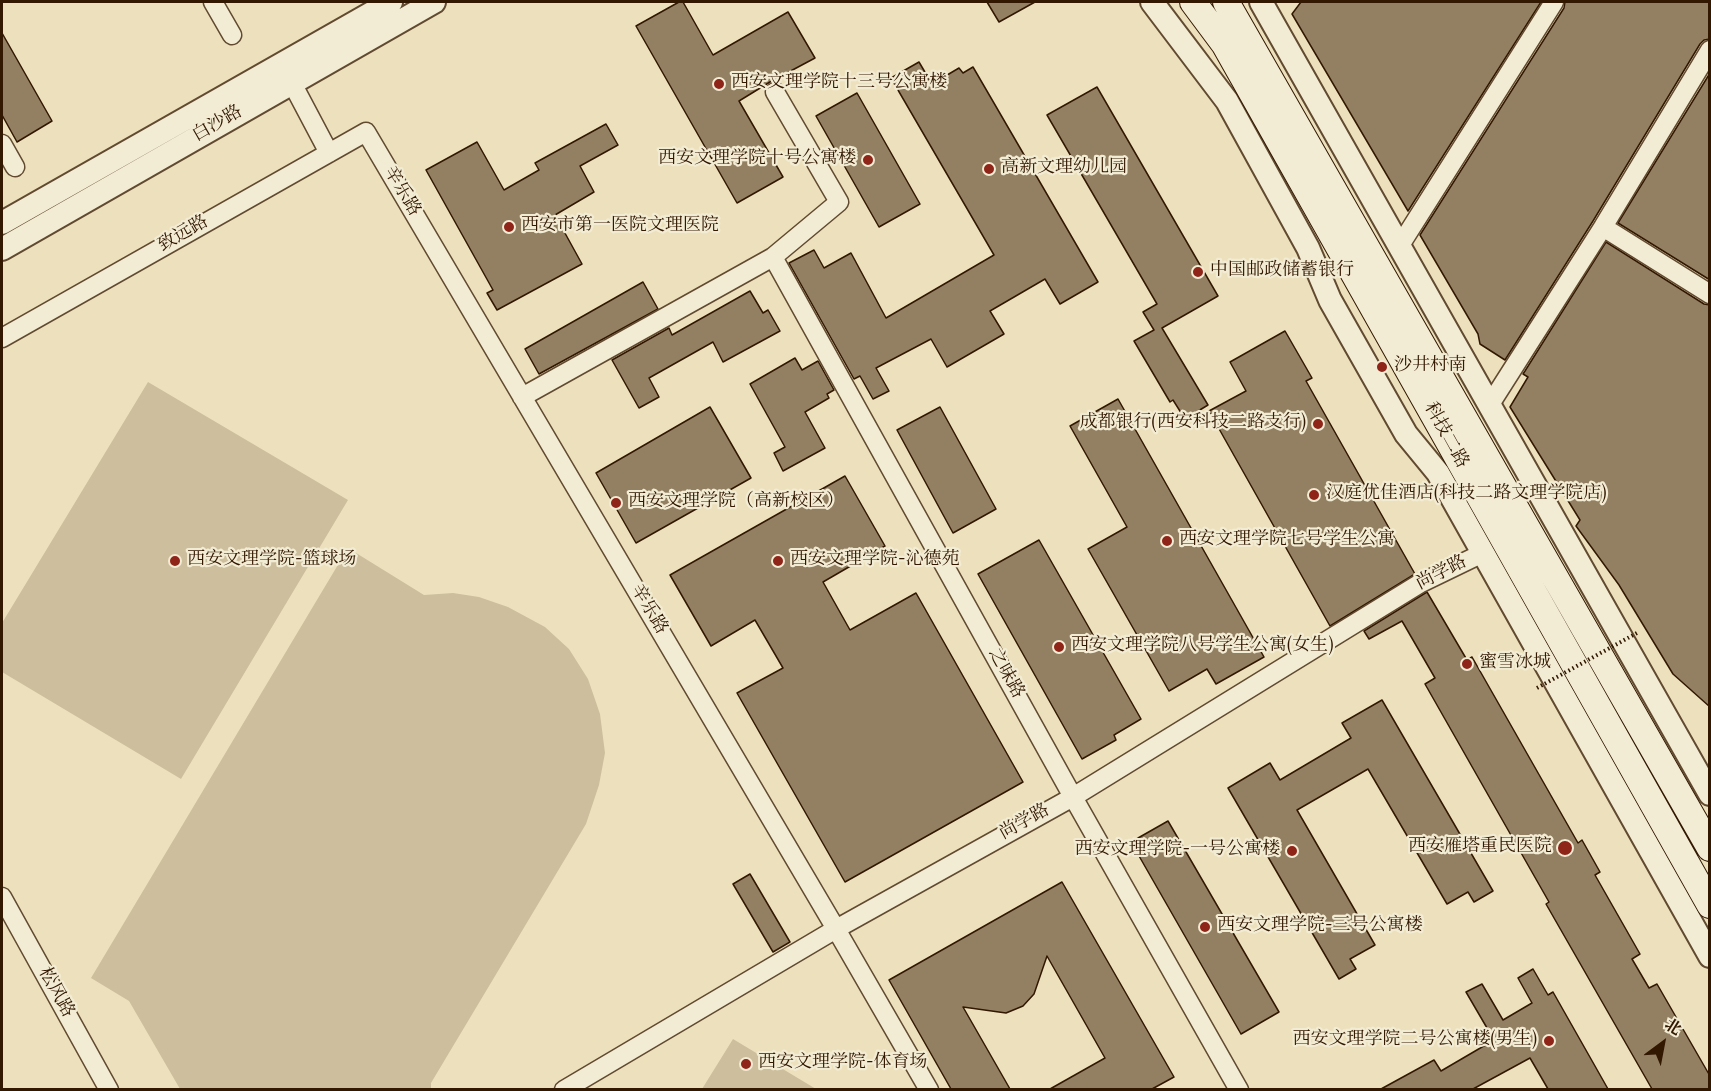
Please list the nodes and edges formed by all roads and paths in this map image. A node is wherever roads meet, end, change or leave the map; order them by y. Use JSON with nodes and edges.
{"nodes":[{"id":1,"x":213,"y":2,"type":"edge"},
{"id":2,"x":391,"y":2,"type":"edge"},
{"id":3,"x":434,"y":2,"type":"edge"},
{"id":4,"x":1152,"y":2,"type":"edge"},
{"id":5,"x":1193,"y":2,"type":"edge"},
{"id":6,"x":1226,"y":2,"type":"edge"},
{"id":7,"x":1261,"y":2,"type":"edge"},
{"id":8,"x":1554,"y":2,"type":"edge"},
{"id":9,"x":232,"y":35,"type":"dead end"},
{"id":10,"x":1710,"y":50,"type":"edge"},
{"id":11,"x":292,"y":83,"type":"junction"},
{"id":12,"x":775,"y":92,"type":"dead end"},
{"id":13,"x":366,"y":132,"type":"joint"},
{"id":14,"x":2,"y":144,"type":"edge"},
{"id":15,"x":329,"y":153,"type":"junction"},
{"id":16,"x":15,"y":167,"type":"dead end"},
{"id":17,"x":2,"y":223,"type":"edge"},
{"id":18,"x":1603,"y":227,"type":"junction"},
{"id":19,"x":1399,"y":247,"type":"junction"},
{"id":20,"x":2,"y":249,"type":"edge"},
{"id":21,"x":774,"y":257,"type":"junction"},
{"id":22,"x":1710,"y":294,"type":"edge"},
{"id":23,"x":2,"y":339,"type":"edge"},
{"id":24,"x":522,"y":397,"type":"junction"},
{"id":25,"x":1489,"y":406,"type":"junction"},
{"id":26,"x":1484,"y":553,"type":"junction"},
{"id":27,"x":1637,"y":633,"type":"dead end"},
{"id":28,"x":1537,"y":688,"type":"dead end"},
{"id":29,"x":1710,"y":794,"type":"edge"},
{"id":30,"x":1073,"y":797,"type":"junction"},
{"id":31,"x":1710,"y":848,"type":"edge"},
{"id":32,"x":2,"y":897,"type":"edge"},
{"id":33,"x":1710,"y":904,"type":"edge"},
{"id":34,"x":836,"y":929,"type":"junction"},
{"id":35,"x":1710,"y":956,"type":"edge"},
{"id":36,"x":109,"y":1089,"type":"edge"},
{"id":37,"x":564,"y":1089,"type":"edge"},
{"id":38,"x":929,"y":1089,"type":"edge"},
{"id":39,"x":1239,"y":1089,"type":"edge"}],
"edges":[{"from":1,"to":9,"type":"street"},
{"from":2,"to":17,"type":"street","name":"白沙路"},
{"from":3,"to":11,"type":"street","name":"白沙路"},
{"from":4,"to":26,"type":"street"},
{"from":5,"to":33,"type":"main road","name":"科技二路"},
{"from":6,"to":31,"type":"main road","name":"科技二路"},
{"from":7,"to":19,"type":"street"},
{"from":8,"to":19,"type":"street"},
{"from":10,"to":18,"type":"street"},
{"from":11,"to":15,"type":"street"},
{"from":11,"to":20,"type":"street","name":"白沙路"},
{"from":12,"to":21,"type":"street"},
{"from":13,"to":15,"type":"street","name":"致远路"},
{"from":13,"to":24,"type":"street","name":"辛乐路"},
{"from":14,"to":16,"type":"street"},
{"from":15,"to":23,"type":"street","name":"致远路"},
{"from":18,"to":22,"type":"street"},
{"from":18,"to":25,"type":"street"},
{"from":19,"to":25,"type":"street"},
{"from":21,"to":24,"type":"street"},
{"from":21,"to":30,"type":"street","name":"之味路"},
{"from":24,"to":34,"type":"street","name":"辛乐路"},
{"from":25,"to":29,"type":"street"},
{"from":26,"to":30,"type":"street","name":"尚学路"},
{"from":26,"to":35,"type":"street"},
{"from":27,"to":28,"type":"path","bridge":true},
{"from":30,"to":34,"type":"street","name":"尚学路"},
{"from":30,"to":39,"type":"street","name":"之味路"},
{"from":32,"to":36,"type":"street","name":"松风路"},
{"from":34,"to":37,"type":"street","name":"尚学路"},
{"from":34,"to":38,"type":"street","name":"辛乐路"}]}
